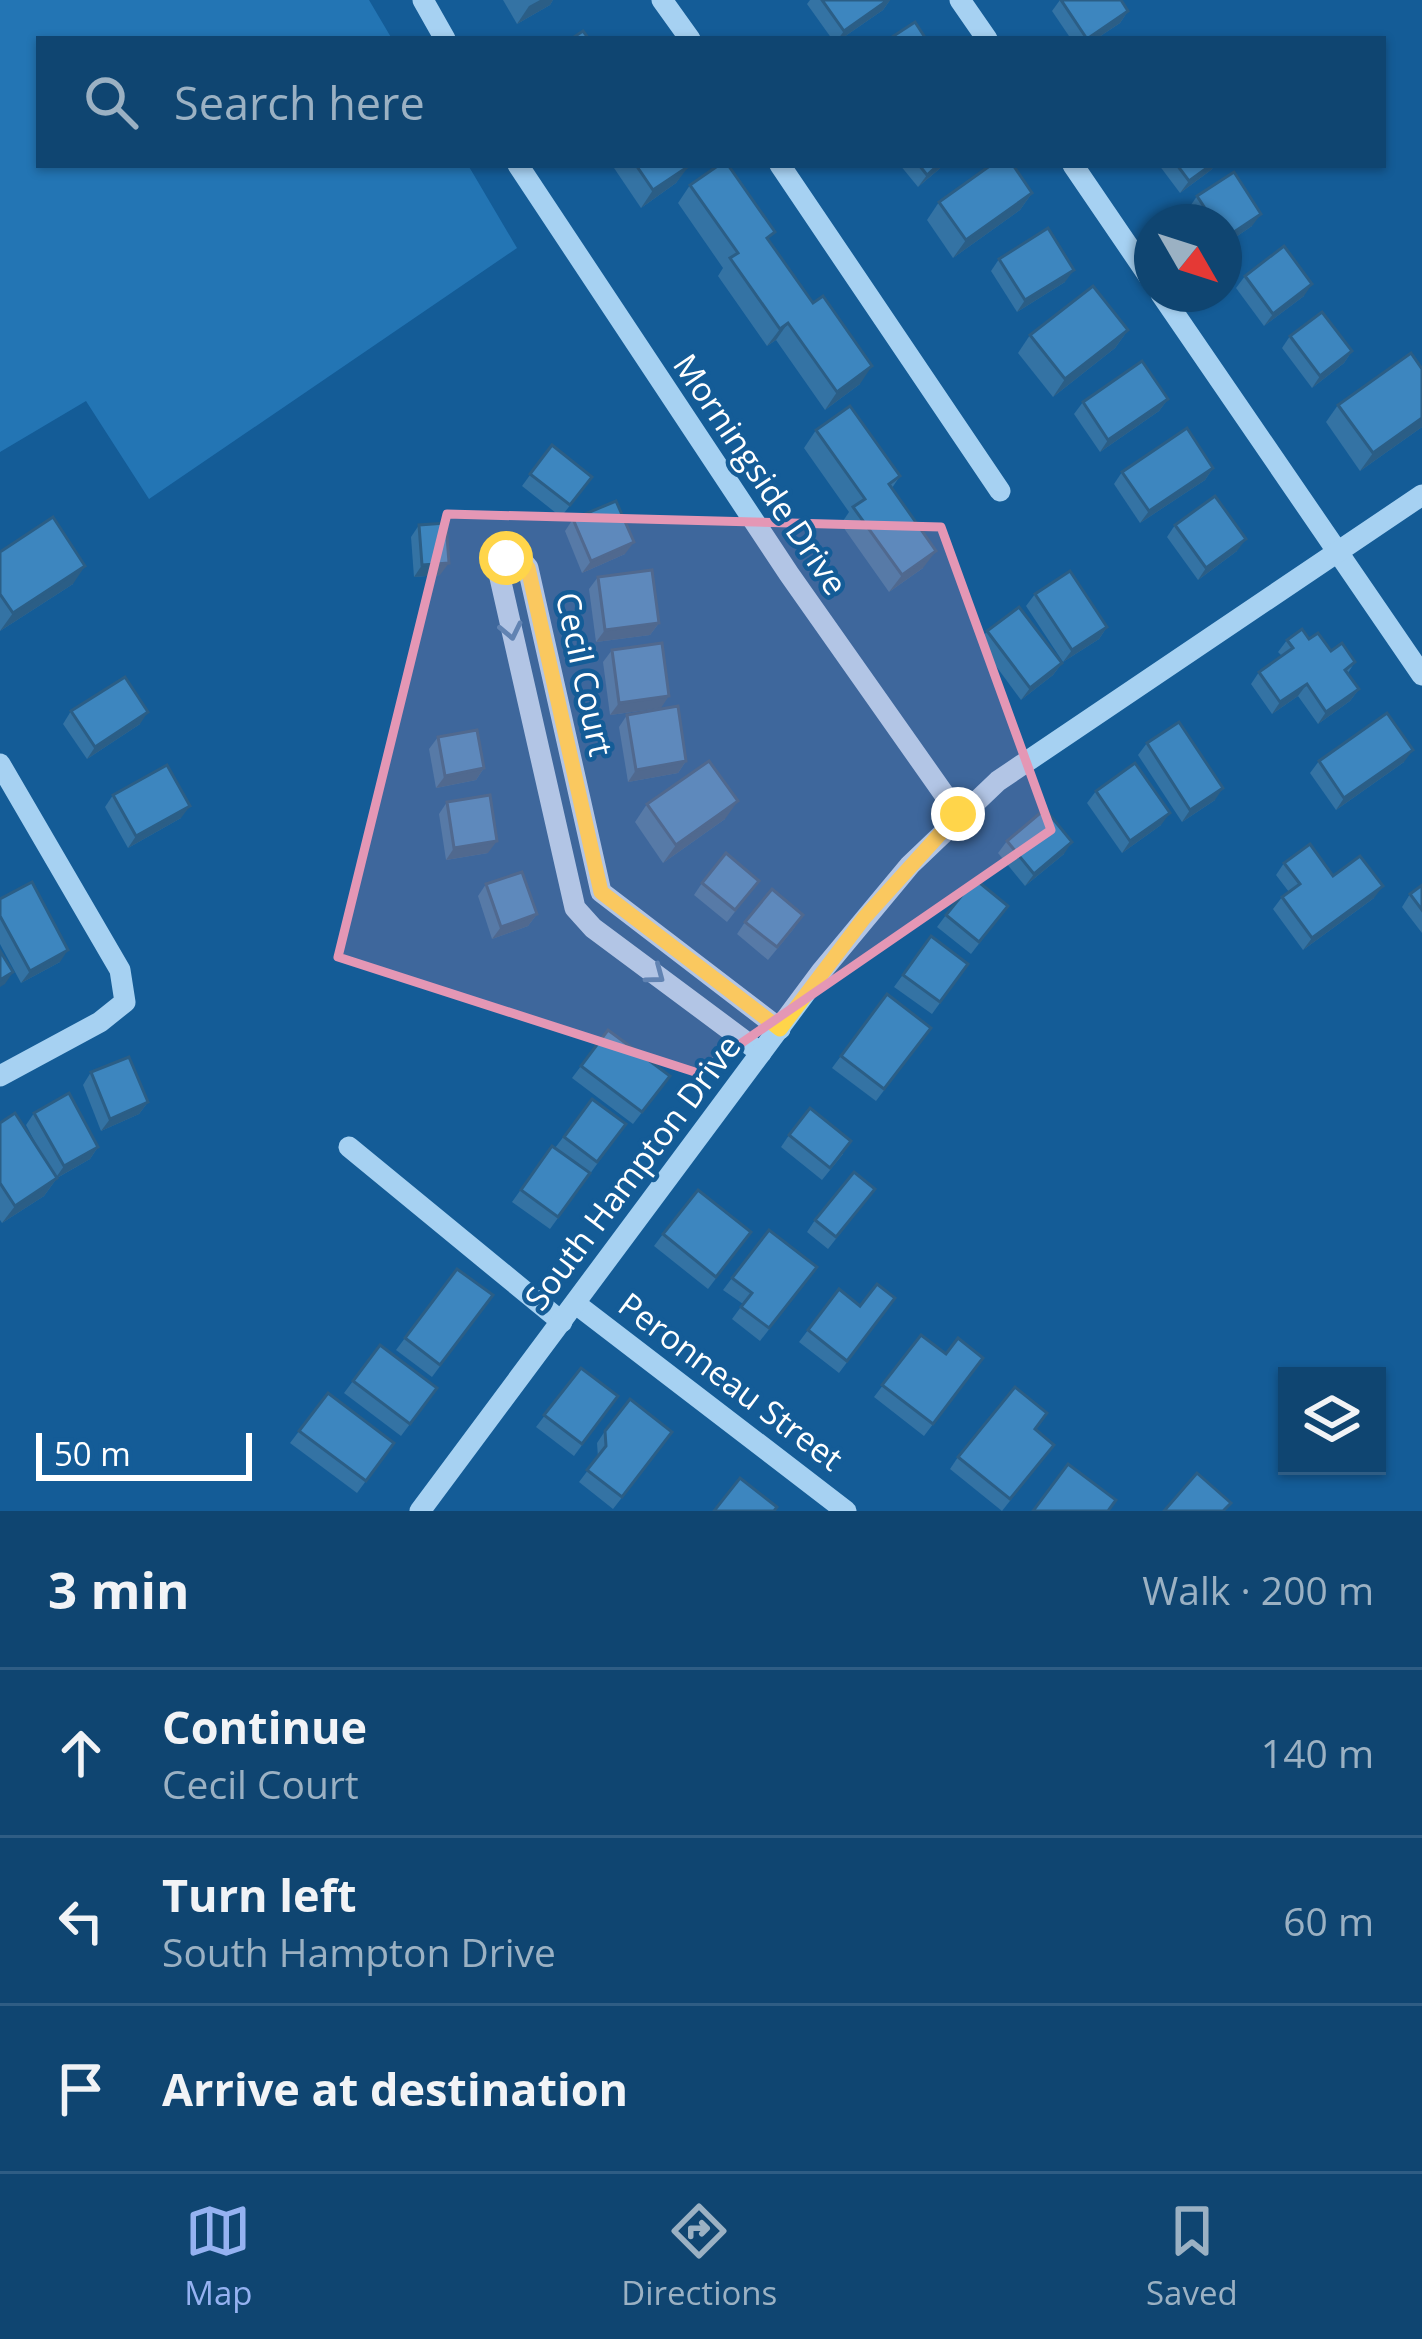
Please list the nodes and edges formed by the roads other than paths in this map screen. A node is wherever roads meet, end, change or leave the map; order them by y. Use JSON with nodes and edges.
{"nodes":[{"id":1,"x":423,"y":0,"type":"edge"},
{"id":2,"x":662,"y":0,"type":"edge"},
{"id":3,"x":960,"y":0,"type":"edge"},
{"id":4,"x":444,"y":36,"type":"edge"},
{"id":5,"x":688,"y":36,"type":"edge"},
{"id":6,"x":985,"y":36,"type":"edge"},
{"id":7,"x":520,"y":168,"type":"edge"},
{"id":8,"x":782,"y":168,"type":"edge"},
{"id":9,"x":1075,"y":168,"type":"edge"},
{"id":10,"x":1134,"y":254,"type":"edge"},
{"id":11,"x":1173,"y":312,"type":"edge"},
{"id":12,"x":1000,"y":491,"type":"dead end"},
{"id":13,"x":1422,"y":495,"type":"edge"},
{"id":14,"x":1337,"y":552,"type":"junction"},
{"id":15,"x":1422,"y":675,"type":"edge"},
{"id":16,"x":0,"y":764,"type":"edge"},
{"id":17,"x":958,"y":814,"type":"junction"},
{"id":18,"x":601,"y":892,"type":"junction"},
{"id":19,"x":575,"y":908,"type":"junction"},
{"id":20,"x":780,"y":1029,"type":"junction"},
{"id":21,"x":761,"y":1053,"type":"junction"},
{"id":22,"x":0,"y":1076,"type":"edge"},
{"id":23,"x":349,"y":1147,"type":"dead end"},
{"id":24,"x":569,"y":1313,"type":"junction"},
{"id":25,"x":420,"y":1511,"type":"edge"},
{"id":26,"x":846,"y":1511,"type":"edge"}],
"edges":[{"from":1,"to":4,"type":"street"},
{"from":2,"to":5,"type":"street"},
{"from":3,"to":6,"type":"street"},
{"from":7,"to":17,"type":"street","name":"Morningside Drive"},
{"from":8,"to":12,"type":"street"},
{"from":9,"to":10,"type":"street"},
{"from":11,"to":14,"type":"street"},
{"from":13,"to":14,"type":"street","name":"South Hampton Drive"},
{"from":14,"to":15,"type":"street"},
{"from":14,"to":17,"type":"street","name":"South Hampton Drive"},
{"from":16,"to":22,"type":"street"},
{"from":17,"to":20,"type":"street","name":"South Hampton Drive"},
{"from":18,"to":19,"type":"street"},
{"from":18,"to":19,"type":"street","name":"Cecil Court","one_way":true},
{"from":18,"to":20,"type":"street"},
{"from":19,"to":21,"type":"street","one_way":true},
{"from":20,"to":21,"type":"street","name":"South Hampton Drive"},
{"from":21,"to":24,"type":"street","name":"South Hampton Drive"},
{"from":23,"to":24,"type":"street","name":"Peronneau Street"},
{"from":24,"to":25,"type":"street","name":"South Hampton Drive"},
{"from":24,"to":26,"type":"street","name":"Peronneau Street"}]}
